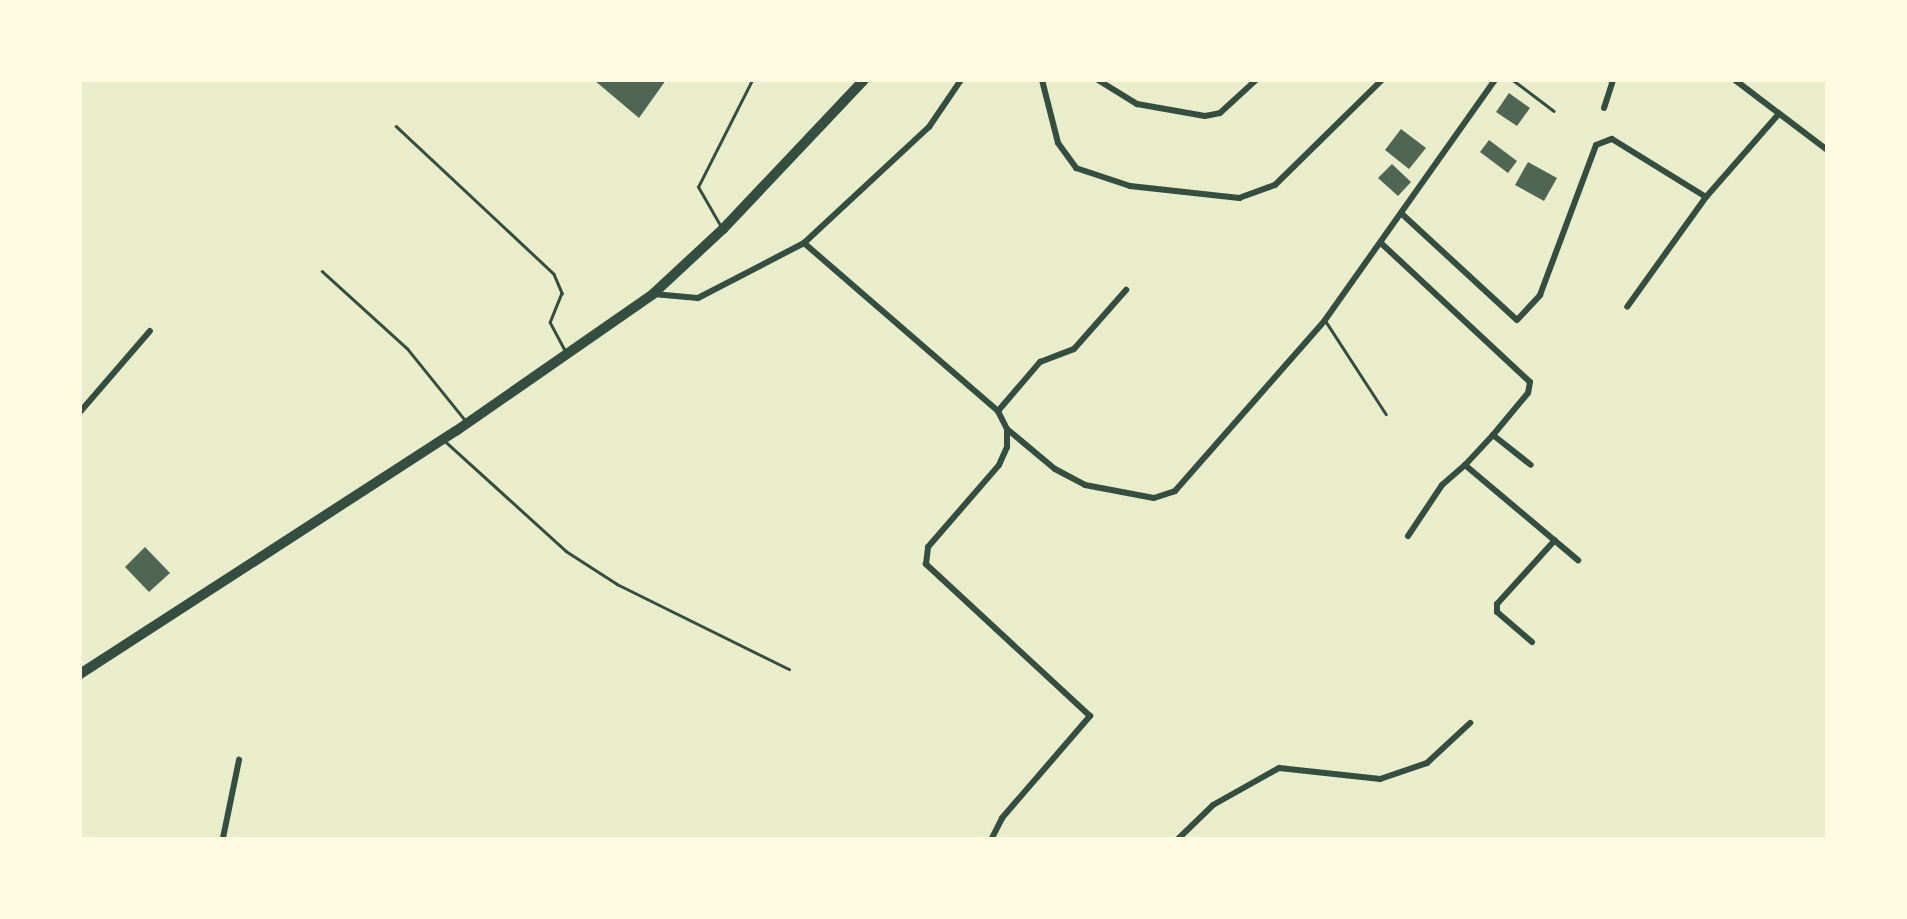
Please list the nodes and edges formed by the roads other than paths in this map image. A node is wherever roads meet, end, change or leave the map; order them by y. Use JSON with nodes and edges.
{"nodes":[{"id":1,"x":752,"y":80,"type":"edge"},
{"id":2,"x":864,"y":80,"type":"edge"},
{"id":3,"x":961,"y":80,"type":"edge"},
{"id":4,"x":1042,"y":80,"type":"edge"},
{"id":5,"x":1098,"y":80,"type":"edge"},
{"id":6,"x":1255,"y":80,"type":"edge"},
{"id":7,"x":1382,"y":80,"type":"edge"},
{"id":8,"x":1495,"y":80,"type":"edge"},
{"id":9,"x":1513,"y":80,"type":"edge"},
{"id":10,"x":1613,"y":80,"type":"edge"},
{"id":11,"x":1735,"y":80,"type":"edge"},
{"id":12,"x":1604,"y":108,"type":"dead end"},
{"id":13,"x":1554,"y":111,"type":"dead end"},
{"id":14,"x":1777,"y":116,"type":"junction"},
{"id":15,"x":396,"y":126,"type":"dead end"},
{"id":16,"x":1826,"y":149,"type":"edge"},
{"id":17,"x":1706,"y":197,"type":"junction"},
{"id":18,"x":1402,"y":214,"type":"junction"},
{"id":19,"x":723,"y":229,"type":"junction"},
{"id":20,"x":804,"y":243,"type":"junction"},
{"id":21,"x":1382,"y":244,"type":"junction"},
{"id":22,"x":322,"y":271,"type":"dead end"},
{"id":23,"x":1126,"y":290,"type":"dead end"},
{"id":24,"x":653,"y":294,"type":"junction"},
{"id":25,"x":1627,"y":307,"type":"dead end"},
{"id":26,"x":1325,"y":320,"type":"junction"},
{"id":27,"x":150,"y":331,"type":"dead end"},
{"id":28,"x":566,"y":353,"type":"junction"},
{"id":29,"x":998,"y":411,"type":"junction"},
{"id":30,"x":80,"y":412,"type":"edge"},
{"id":31,"x":1386,"y":414,"type":"dead end"},
{"id":32,"x":468,"y":424,"type":"junction"},
{"id":33,"x":1007,"y":429,"type":"junction"},
{"id":34,"x":1493,"y":435,"type":"junction"},
{"id":35,"x":443,"y":439,"type":"junction"},
{"id":36,"x":1465,"y":465,"type":"junction"},
{"id":37,"x":1531,"y":465,"type":"dead end"},
{"id":38,"x":1408,"y":537,"type":"dead end"},
{"id":39,"x":1555,"y":540,"type":"junction"},
{"id":40,"x":1578,"y":560,"type":"dead end"},
{"id":41,"x":1532,"y":642,"type":"dead end"},
{"id":42,"x":789,"y":669,"type":"dead end"},
{"id":43,"x":80,"y":674,"type":"edge"},
{"id":44,"x":1470,"y":723,"type":"dead end"},
{"id":45,"x":239,"y":760,"type":"dead end"},
{"id":46,"x":223,"y":838,"type":"edge"},
{"id":47,"x":992,"y":838,"type":"edge"},
{"id":48,"x":1179,"y":838,"type":"edge"}],
"edges":[{"from":1,"to":19,"type":"lane"},
{"from":2,"to":19,"type":"main road"},
{"from":3,"to":20,"type":"street"},
{"from":4,"to":7,"type":"street"},
{"from":5,"to":6,"type":"street"},
{"from":8,"to":18,"type":"street"},
{"from":9,"to":13,"type":"lane"},
{"from":10,"to":12,"type":"street"},
{"from":11,"to":14,"type":"street"},
{"from":14,"to":16,"type":"street"},
{"from":14,"to":17,"type":"street"},
{"from":15,"to":28,"type":"lane"},
{"from":17,"to":18,"type":"street"},
{"from":17,"to":25,"type":"street"},
{"from":18,"to":21,"type":"street"},
{"from":19,"to":24,"type":"main road"},
{"from":20,"to":24,"type":"street"},
{"from":20,"to":29,"type":"street"},
{"from":21,"to":26,"type":"street"},
{"from":21,"to":34,"type":"street"},
{"from":22,"to":32,"type":"lane"},
{"from":23,"to":29,"type":"street"},
{"from":24,"to":28,"type":"main road"},
{"from":26,"to":31,"type":"lane"},
{"from":26,"to":33,"type":"street"},
{"from":27,"to":30,"type":"street"},
{"from":28,"to":32,"type":"main road"},
{"from":29,"to":33,"type":"street"},
{"from":32,"to":35,"type":"main road"},
{"from":33,"to":47,"type":"street"},
{"from":34,"to":36,"type":"street"},
{"from":34,"to":37,"type":"street"},
{"from":35,"to":42,"type":"lane"},
{"from":35,"to":43,"type":"main road"},
{"from":36,"to":38,"type":"street"},
{"from":36,"to":39,"type":"street"},
{"from":39,"to":40,"type":"street"},
{"from":39,"to":41,"type":"street"},
{"from":44,"to":48,"type":"street"},
{"from":45,"to":46,"type":"street"}]}
